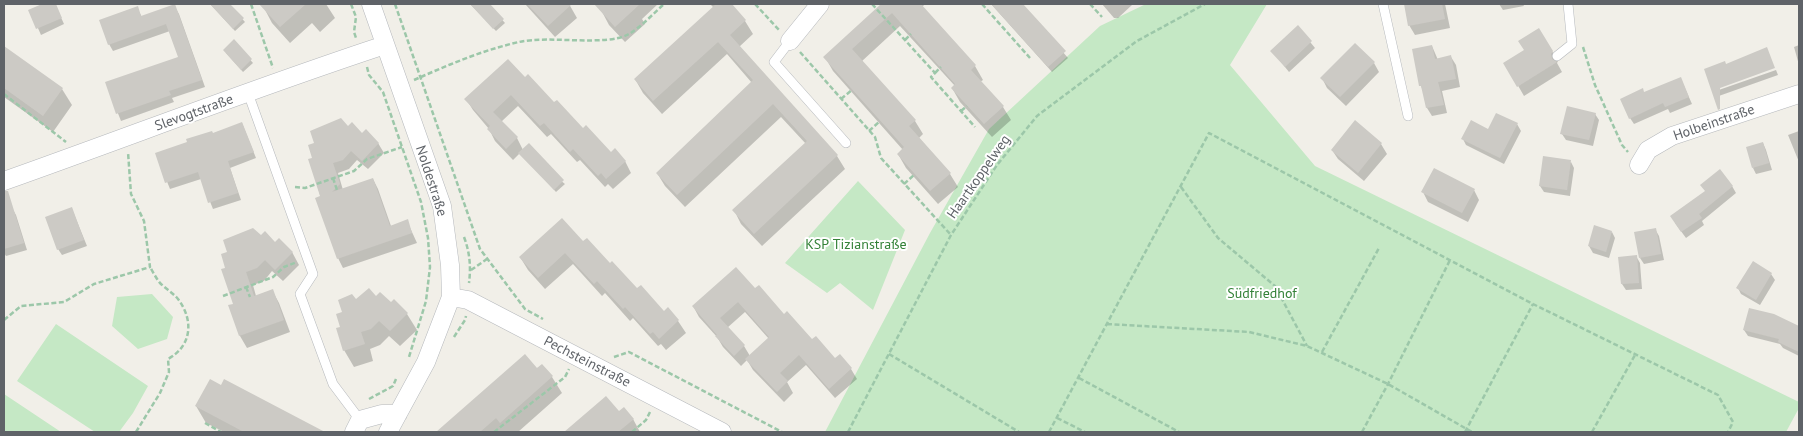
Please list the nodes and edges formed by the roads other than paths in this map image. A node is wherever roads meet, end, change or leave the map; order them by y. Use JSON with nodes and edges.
{"nodes":[{"id":1,"x":371,"y":4,"type":"edge"},
{"id":2,"x":820,"y":4,"type":"edge"},
{"id":3,"x":1384,"y":4,"type":"edge"},
{"id":4,"x":1568,"y":4,"type":"edge"},
{"id":5,"x":790,"y":41,"type":"joint"},
{"id":6,"x":384,"y":45,"type":"junction"},
{"id":7,"x":1556,"y":56,"type":"dead end"},
{"id":8,"x":248,"y":94,"type":"junction"},
{"id":9,"x":1799,"y":94,"type":"edge"},
{"id":10,"x":1408,"y":116,"type":"dead end"},
{"id":11,"x":846,"y":143,"type":"dead end"},
{"id":12,"x":1639,"y":165,"type":"road end"},
{"id":13,"x":4,"y":181,"type":"edge"},
{"id":14,"x":451,"y":297,"type":"junction"},
{"id":15,"x":398,"y":414,"type":"junction"},
{"id":16,"x":356,"y":420,"type":"edge"},
{"id":17,"x":388,"y":432,"type":"edge"},
{"id":18,"x":722,"y":432,"type":"edge"}],
"edges":[{"from":1,"to":6,"type":"street","name":"Noldestraße"},
{"from":2,"to":5,"type":"street"},
{"from":3,"to":10,"type":"lane"},
{"from":4,"to":7,"type":"lane"},
{"from":5,"to":11,"type":"lane"},
{"from":6,"to":8,"type":"street","name":"Slevogtstraße"},
{"from":6,"to":14,"type":"street","name":"Noldestraße"},
{"from":8,"to":13,"type":"street","name":"Slevogtstraße"},
{"from":8,"to":16,"type":"lane"},
{"from":9,"to":12,"type":"street","name":"Holbeinstraße"},
{"from":14,"to":15,"type":"street","name":"Noldestraße"},
{"from":14,"to":18,"type":"street","name":"Pechsteinstraße"},
{"from":15,"to":16,"type":"street"},
{"from":15,"to":17,"type":"street","name":"Noldestraße"}]}
